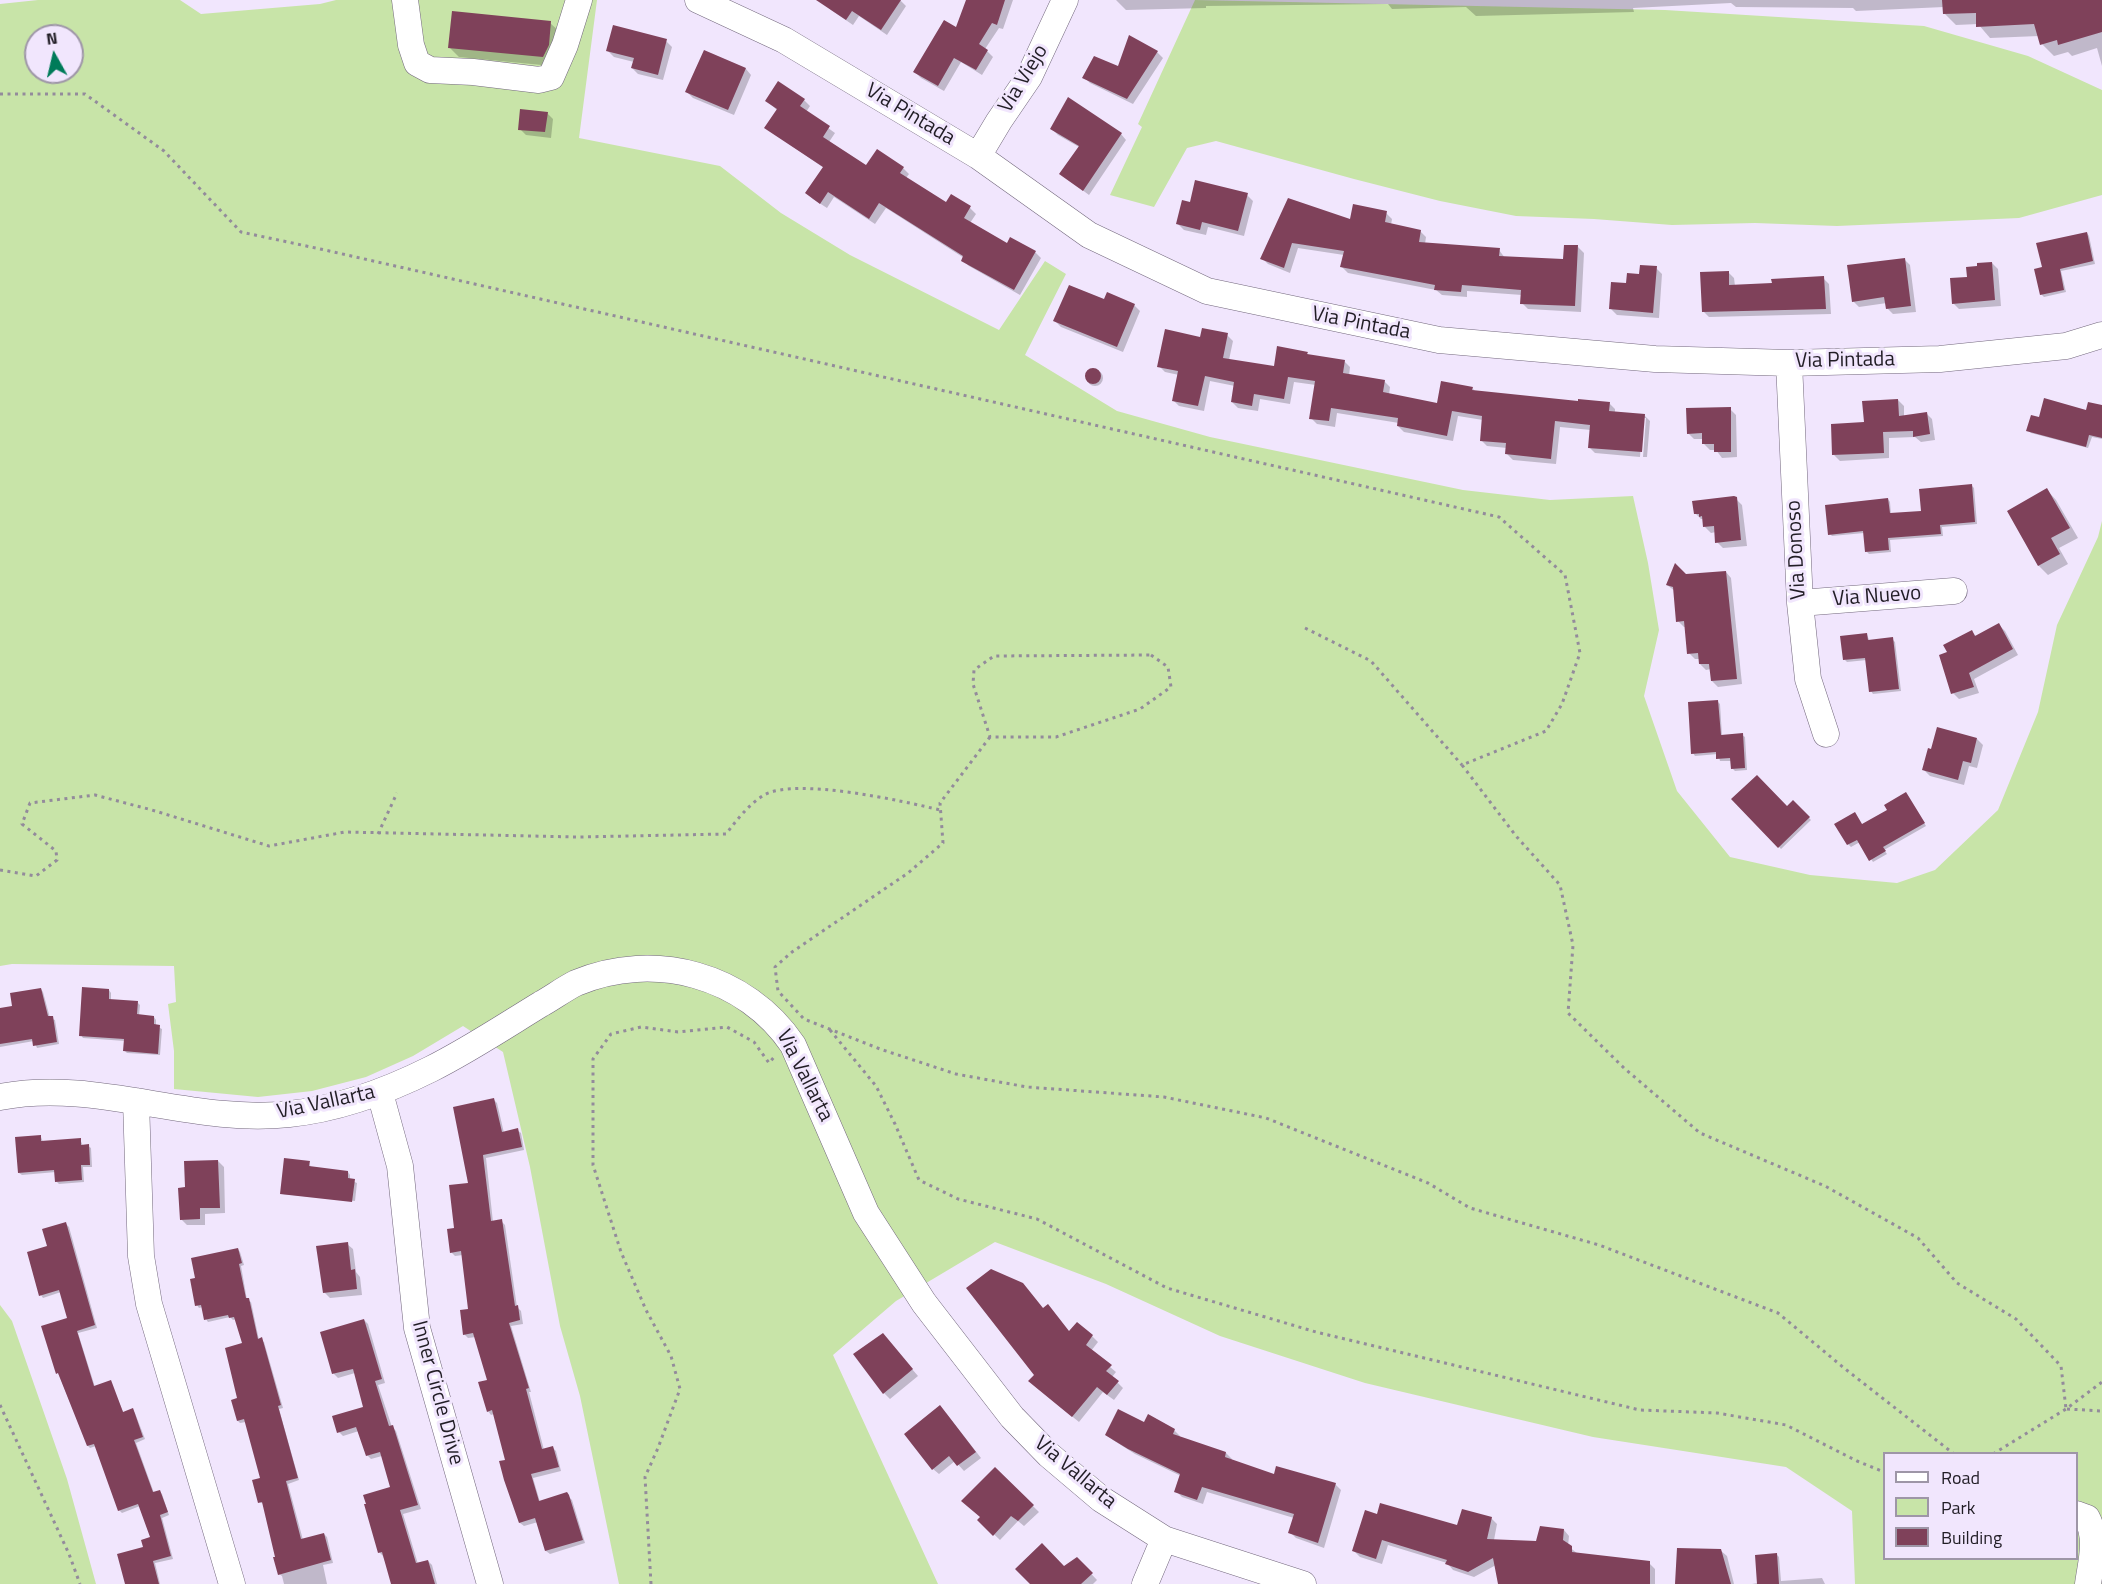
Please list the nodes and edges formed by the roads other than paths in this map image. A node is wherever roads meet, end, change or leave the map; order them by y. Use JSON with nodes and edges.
{"nodes":[{"id":1,"x":405,"y":0,"type":"edge"},
{"id":2,"x":579,"y":0,"type":"edge"},
{"id":3,"x":698,"y":0,"type":"edge"},
{"id":4,"x":1065,"y":0,"type":"edge"},
{"id":5,"x":978,"y":156,"type":"junction"},
{"id":6,"x":2102,"y":335,"type":"edge"},
{"id":7,"x":1789,"y":363,"type":"junction"},
{"id":8,"x":1954,"y":591,"type":"dead end"},
{"id":9,"x":1800,"y":603,"type":"junction"},
{"id":10,"x":1826,"y":734,"type":"dead end"},
{"id":11,"x":380,"y":1093,"type":"junction"},
{"id":12,"x":0,"y":1096,"type":"edge"},
{"id":13,"x":136,"y":1101,"type":"junction"},
{"id":14,"x":2078,"y":1515,"type":"edge"},
{"id":15,"x":1164,"y":1539,"type":"junction"},
{"id":16,"x":232,"y":1584,"type":"edge"},
{"id":17,"x":490,"y":1584,"type":"edge"},
{"id":18,"x":1145,"y":1584,"type":"edge"},
{"id":19,"x":1303,"y":1584,"type":"edge"},
{"id":20,"x":2088,"y":1584,"type":"edge"}],
"edges":[{"from":1,"to":2,"type":"street"},
{"from":3,"to":5,"type":"street","name":"Via Pintada"},
{"from":4,"to":5,"type":"street","name":"Via Viejo"},
{"from":5,"to":7,"type":"street","name":"Via Pintada"},
{"from":6,"to":7,"type":"street","name":"Via Pintada"},
{"from":7,"to":9,"type":"street","name":"Via Donoso"},
{"from":8,"to":9,"type":"street","name":"Via Nuevo"},
{"from":9,"to":10,"type":"street","name":"Via Donoso"},
{"from":11,"to":13,"type":"street","name":"Via Vallarta"},
{"from":11,"to":15,"type":"street","name":"Via Vallarta"},
{"from":11,"to":17,"type":"street","name":"Inner Circle Drive"},
{"from":12,"to":13,"type":"street","name":"Via Vallarta"},
{"from":13,"to":16,"type":"street"},
{"from":14,"to":20,"type":"street"},
{"from":15,"to":18,"type":"street"},
{"from":15,"to":19,"type":"street","name":"Via Vallarta"}]}
